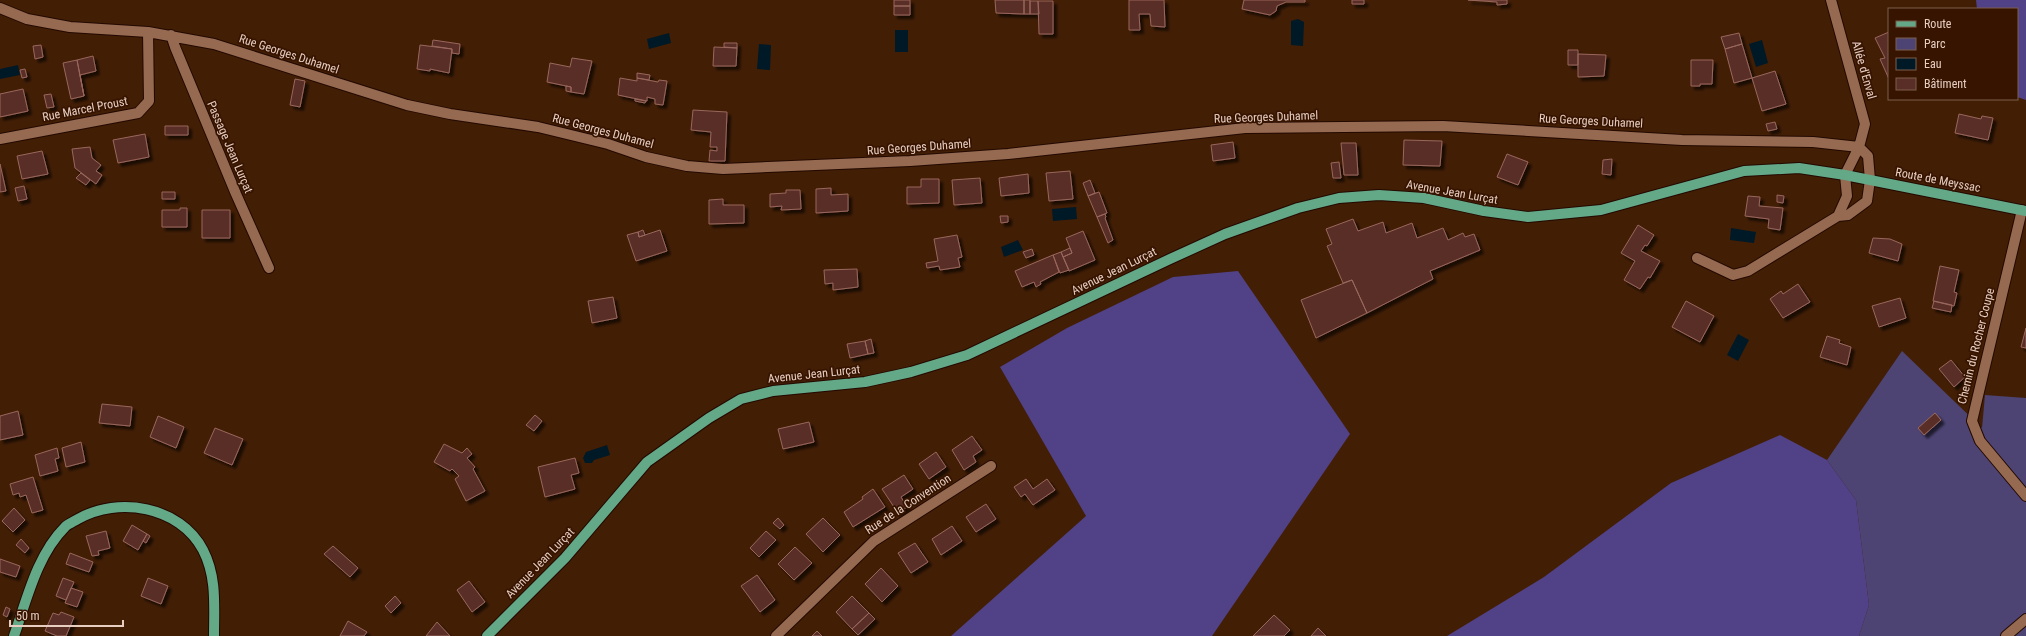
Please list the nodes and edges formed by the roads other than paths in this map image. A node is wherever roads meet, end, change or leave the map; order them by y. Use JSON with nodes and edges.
{"nodes":[{"id":1,"x":1831,"y":0,"type":"edge"},
{"id":2,"x":0,"y":8,"type":"edge"},
{"id":3,"x":148,"y":32,"type":"junction"},
{"id":4,"x":171,"y":35,"type":"junction"},
{"id":5,"x":0,"y":139,"type":"edge"},
{"id":6,"x":1859,"y":147,"type":"junction"},
{"id":7,"x":1845,"y":175,"type":"junction"},
{"id":8,"x":1870,"y":180,"type":"junction"},
{"id":9,"x":2024,"y":210,"type":"edge"},
{"id":10,"x":1838,"y":216,"type":"junction"},
{"id":11,"x":1697,"y":258,"type":"dead end"},
{"id":12,"x":269,"y":268,"type":"dead end"},
{"id":13,"x":991,"y":466,"type":"dead end"},
{"id":14,"x":2026,"y":496,"type":"edge"},
{"id":15,"x":2026,"y":619,"type":"edge"},
{"id":16,"x":14,"y":636,"type":"edge"},
{"id":17,"x":214,"y":636,"type":"edge"},
{"id":18,"x":487,"y":636,"type":"edge"},
{"id":19,"x":776,"y":636,"type":"edge"},
{"id":20,"x":2006,"y":636,"type":"edge"}],
"edges":[{"from":1,"to":6,"type":"street","name":"Allée d'Enval"},
{"from":2,"to":3,"type":"street","name":"Rue Georges Duhamel"},
{"from":3,"to":4,"type":"street","name":"Rue Georges Duhamel"},
{"from":3,"to":5,"type":"street","name":"Rue Marcel Proust"},
{"from":4,"to":6,"type":"street","name":"Rue Georges Duhamel"},
{"from":4,"to":12,"type":"street","name":"Passage Jean Lurçat"},
{"from":6,"to":7,"type":"street"},
{"from":6,"to":8,"type":"street"},
{"from":7,"to":8,"type":"main road","name":"Route de Meyssac"},
{"from":7,"to":10,"type":"street"},
{"from":7,"to":18,"type":"main road","name":"Avenue Jean Lurçat"},
{"from":8,"to":9,"type":"main road","name":"Route de Meyssac"},
{"from":8,"to":10,"type":"street"},
{"from":9,"to":14,"type":"street","name":"Chemin du Rocher Coupe"},
{"from":10,"to":11,"type":"street"},
{"from":13,"to":19,"type":"street","name":"Rue de la Convention"},
{"from":15,"to":20,"type":"street"},
{"from":16,"to":17,"type":"main road"}]}
